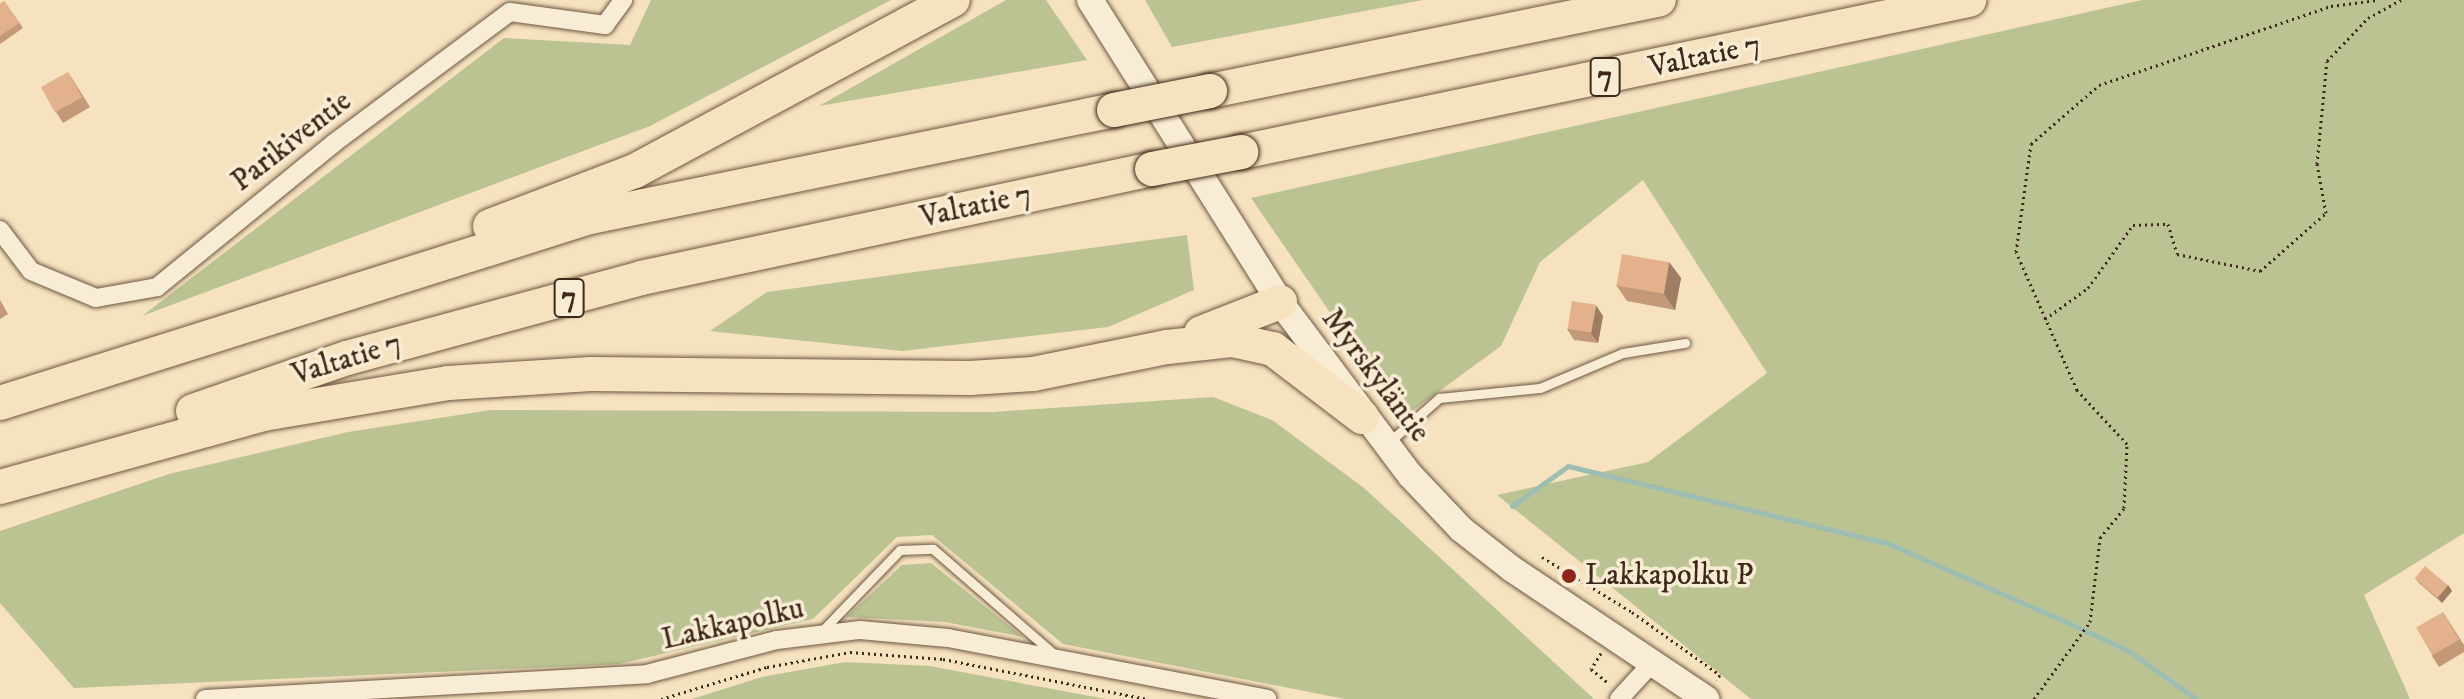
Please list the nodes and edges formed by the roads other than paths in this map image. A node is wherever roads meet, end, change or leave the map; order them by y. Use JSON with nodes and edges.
{"nodes":[{"id":1,"x":623,"y":0,"type":"edge"},
{"id":2,"x":953,"y":0,"type":"edge"},
{"id":3,"x":1090,"y":0,"type":"edge"},
{"id":4,"x":1659,"y":0,"type":"edge"},
{"id":5,"x":1969,"y":0,"type":"edge"},
{"id":6,"x":0,"y":230,"type":"edge"},
{"id":7,"x":1280,"y":302,"type":"junction"},
{"id":8,"x":271,"y":316,"type":"junction"},
{"id":9,"x":1685,"y":343,"type":"dead end"},
{"id":10,"x":1167,"y":347,"type":"junction"},
{"id":11,"x":0,"y":403,"type":"edge"},
{"id":12,"x":1362,"y":417,"type":"junction"},
{"id":13,"x":1386,"y":445,"type":"junction"},
{"id":14,"x":0,"y":478,"type":"edge"},
{"id":15,"x":0,"y":487,"type":"edge"},
{"id":16,"x":820,"y":633,"type":"junction"},
{"id":17,"x":1060,"y":659,"type":"junction"},
{"id":18,"x":1654,"y":661,"type":"junction"},
{"id":19,"x":1704,"y":698,"type":"edge"},
{"id":20,"x":205,"y":699,"type":"edge"},
{"id":21,"x":1267,"y":699,"type":"edge"},
{"id":22,"x":1619,"y":699,"type":"edge"}],
"edges":[{"from":1,"to":6,"type":"street","name":"Parikiventie"},
{"from":2,"to":8,"type":"highway"},
{"from":3,"to":7,"type":"street","name":"Myrskyläntie"},
{"from":4,"to":8,"type":"highway","number":"7","bridge":true},
{"from":5,"to":14,"type":"highway","name":"Valtatie 7","number":"7","bridge":true},
{"from":7,"to":10,"type":"highway"},
{"from":7,"to":12,"type":"street","name":"Myrskyläntie"},
{"from":8,"to":11,"type":"highway","number":"7"},
{"from":9,"to":13,"type":"lane"},
{"from":10,"to":12,"type":"highway"},
{"from":10,"to":15,"type":"highway"},
{"from":12,"to":13,"type":"street","name":"Myrskyläntie"},
{"from":13,"to":18,"type":"street","name":"Myrskyläntie"},
{"from":16,"to":17,"type":"street","name":"Lakkapolku"},
{"from":16,"to":17,"type":"lane"},
{"from":16,"to":20,"type":"street","name":"Lakkapolku"},
{"from":17,"to":21,"type":"street","name":"Lakkapolku"},
{"from":18,"to":19,"type":"street","name":"Myrskyläntie"},
{"from":18,"to":22,"type":"street"}]}
